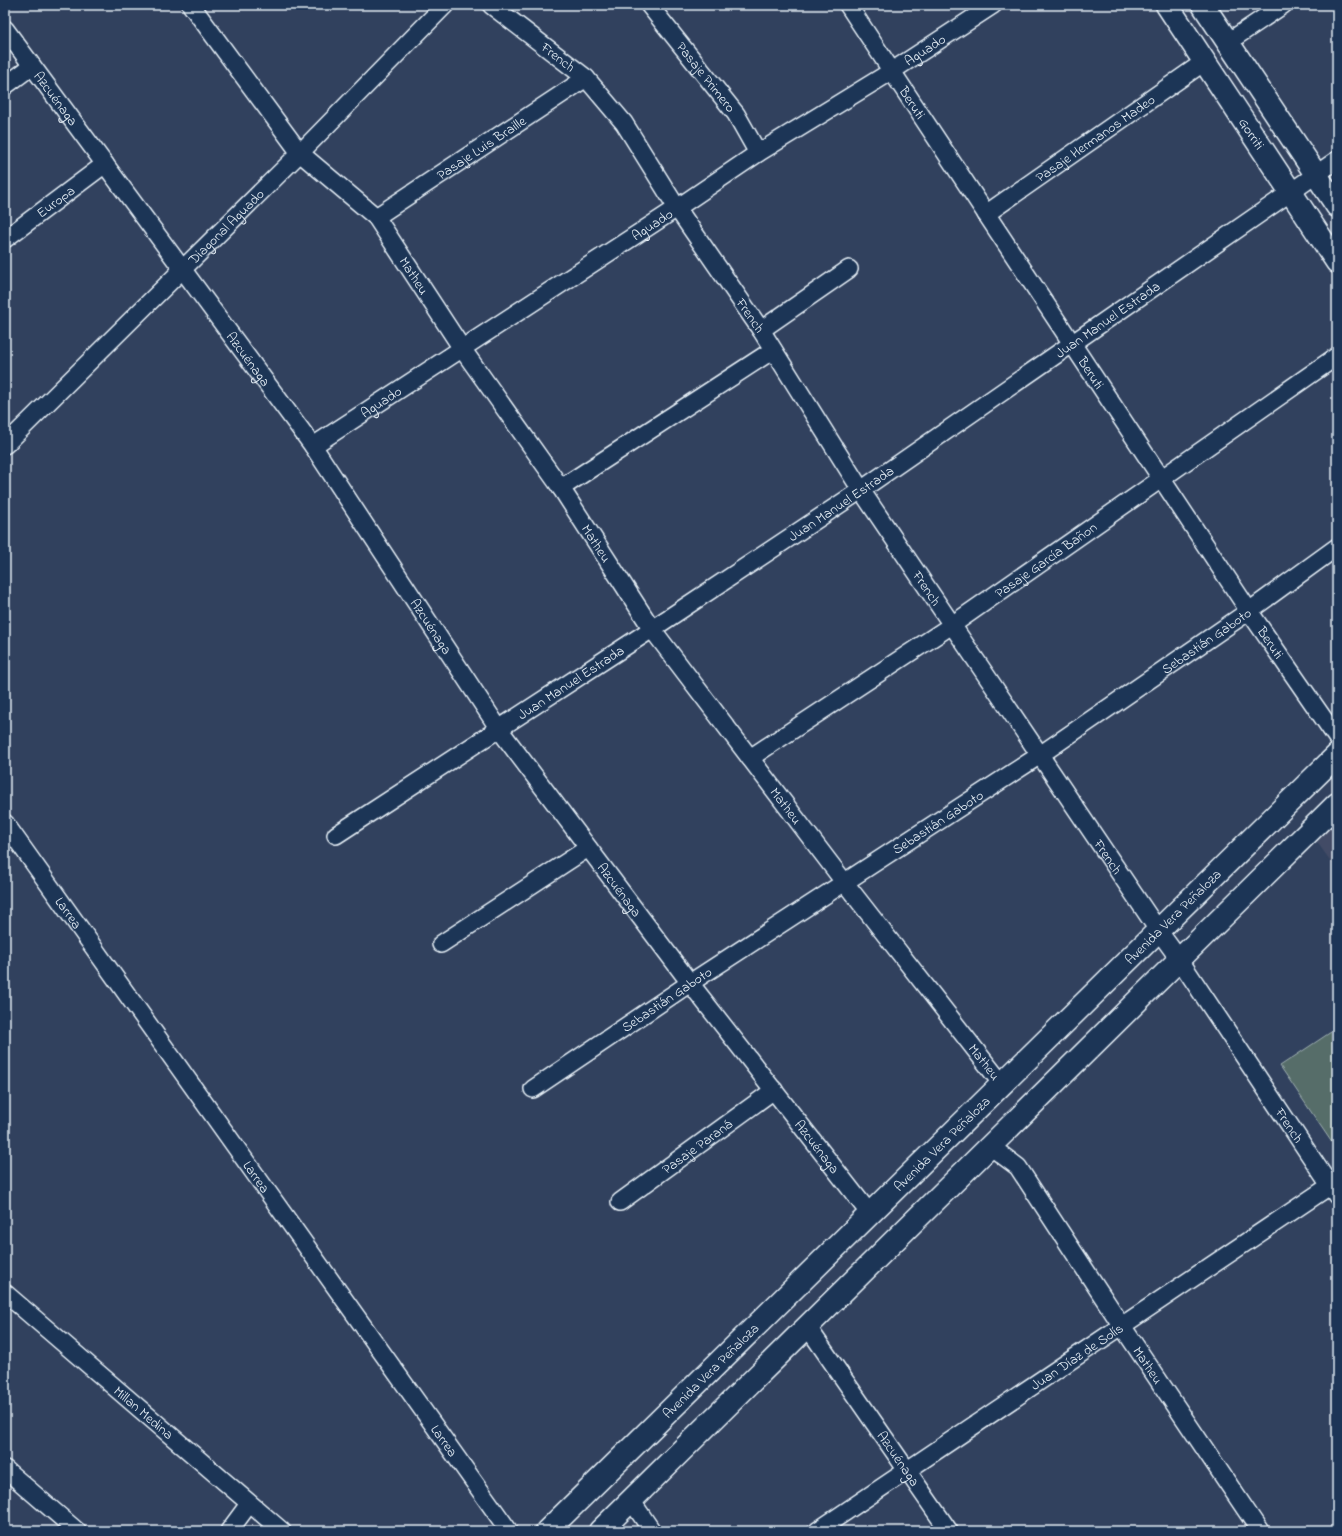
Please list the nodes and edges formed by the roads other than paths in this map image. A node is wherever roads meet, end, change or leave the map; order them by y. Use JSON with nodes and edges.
{"nodes":[{"id":1,"x":191,"y":5,"type":"edge"},
{"id":2,"x":444,"y":5,"type":"edge"},
{"id":3,"x":491,"y":5,"type":"edge"},
{"id":4,"x":649,"y":5,"type":"edge"},
{"id":5,"x":848,"y":5,"type":"edge"},
{"id":6,"x":993,"y":5,"type":"edge"},
{"id":7,"x":1167,"y":5,"type":"edge"},
{"id":8,"x":1203,"y":5,"type":"edge"},
{"id":9,"x":1283,"y":5,"type":"edge"},
{"id":10,"x":5,"y":29,"type":"edge"},
{"id":11,"x":1228,"y":42,"type":"junction"},
{"id":12,"x":1204,"y":62,"type":"junction"},
{"id":13,"x":32,"y":66,"type":"junction"},
{"id":14,"x":892,"y":71,"type":"junction"},
{"id":15,"x":586,"y":78,"type":"junction"},
{"id":16,"x":5,"y":86,"type":"edge"},
{"id":17,"x":300,"y":153,"type":"junction"},
{"id":18,"x":758,"y":153,"type":"junction"},
{"id":19,"x":1337,"y":160,"type":"edge"},
{"id":20,"x":105,"y":164,"type":"junction"},
{"id":21,"x":1316,"y":174,"type":"junction"},
{"id":22,"x":1291,"y":192,"type":"junction"},
{"id":23,"x":1337,"y":206,"type":"edge"},
{"id":24,"x":678,"y":208,"type":"junction"},
{"id":25,"x":986,"y":214,"type":"junction"},
{"id":26,"x":376,"y":217,"type":"junction"},
{"id":27,"x":5,"y":239,"type":"edge"},
{"id":28,"x":1337,"y":262,"type":"edge"},
{"id":29,"x":182,"y":269,"type":"junction"},
{"id":30,"x":849,"y":269,"type":"dead end"},
{"id":31,"x":761,"y":330,"type":"junction"},
{"id":32,"x":1072,"y":344,"type":"junction"},
{"id":33,"x":463,"y":350,"type":"junction"},
{"id":34,"x":773,"y":350,"type":"junction"},
{"id":35,"x":1337,"y":356,"type":"edge"},
{"id":36,"x":5,"y":445,"type":"edge"},
{"id":37,"x":314,"y":446,"type":"junction"},
{"id":38,"x":1162,"y":479,"type":"junction"},
{"id":39,"x":561,"y":488,"type":"junction"},
{"id":40,"x":862,"y":490,"type":"junction"},
{"id":41,"x":1337,"y":547,"type":"edge"},
{"id":42,"x":1249,"y":611,"type":"junction"},
{"id":43,"x":952,"y":624,"type":"junction"},
{"id":44,"x":652,"y":629,"type":"junction"},
{"id":45,"x":499,"y":729,"type":"junction"},
{"id":46,"x":1337,"y":738,"type":"edge"},
{"id":47,"x":1040,"y":755,"type":"junction"},
{"id":48,"x":1337,"y":755,"type":"edge"},
{"id":49,"x":750,"y":758,"type":"junction"},
{"id":50,"x":1337,"y":804,"type":"edge"},
{"id":51,"x":5,"y":823,"type":"edge"},
{"id":52,"x":336,"y":835,"type":"dead end"},
{"id":53,"x":588,"y":848,"type":"junction"},
{"id":54,"x":845,"y":883,"type":"junction"},
{"id":55,"x":1158,"y":930,"type":"junction"},
{"id":56,"x":441,"y":944,"type":"dead end"},
{"id":57,"x":1179,"y":959,"type":"junction"},
{"id":58,"x":690,"y":983,"type":"junction"},
{"id":59,"x":1002,"y":1084,"type":"junction"},
{"id":60,"x":533,"y":1089,"type":"dead end"},
{"id":61,"x":774,"y":1090,"type":"junction"},
{"id":62,"x":990,"y":1146,"type":"junction"},
{"id":63,"x":1335,"y":1188,"type":"edge"},
{"id":64,"x":620,"y":1202,"type":"dead end"},
{"id":65,"x":870,"y":1214,"type":"junction"},
{"id":66,"x":5,"y":1293,"type":"edge"},
{"id":67,"x":807,"y":1326,"type":"junction"},
{"id":68,"x":1122,"y":1326,"type":"junction"},
{"id":69,"x":5,"y":1469,"type":"edge"},
{"id":70,"x":907,"y":1471,"type":"junction"},
{"id":71,"x":631,"y":1500,"type":"junction"},
{"id":72,"x":250,"y":1504,"type":"junction"},
{"id":73,"x":77,"y":1531,"type":"edge"},
{"id":74,"x":229,"y":1531,"type":"edge"},
{"id":75,"x":282,"y":1531,"type":"edge"},
{"id":76,"x":509,"y":1531,"type":"edge"},
{"id":77,"x":547,"y":1531,"type":"edge"},
{"id":78,"x":600,"y":1531,"type":"edge"},
{"id":79,"x":652,"y":1531,"type":"edge"},
{"id":80,"x":817,"y":1531,"type":"edge"},
{"id":81,"x":949,"y":1531,"type":"edge"},
{"id":82,"x":1260,"y":1531,"type":"edge"}],
"edges":[{"from":1,"to":17,"type":"street","name":"Matheu"},
{"from":2,"to":17,"type":"street","name":"Diagonal Aguado"},
{"from":3,"to":15,"type":"street","name":"French"},
{"from":4,"to":18,"type":"street","name":"Pasaje Primero"},
{"from":5,"to":14,"type":"street","name":"Beruti"},
{"from":6,"to":14,"type":"street","name":"Aguado"},
{"from":7,"to":12,"type":"main road","name":"Gorriti"},
{"from":8,"to":11,"type":"main road"},
{"from":9,"to":11,"type":"street"},
{"from":10,"to":13,"type":"street","name":"Azcuénaga"},
{"from":11,"to":21,"type":"main road"},
{"from":12,"to":22,"type":"main road","name":"Gorriti"},
{"from":12,"to":25,"type":"street","name":"Pasaje Hermanos Madeo"},
{"from":13,"to":16,"type":"street"},
{"from":13,"to":20,"type":"street","name":"Azcuénaga"},
{"from":14,"to":18,"type":"street","name":"Aguado"},
{"from":14,"to":25,"type":"street","name":"Beruti"},
{"from":15,"to":24,"type":"street","name":"French"},
{"from":15,"to":26,"type":"street","name":"Pasaje Luis Braille"},
{"from":17,"to":26,"type":"street","name":"Matheu"},
{"from":17,"to":29,"type":"street","name":"Diagonal Aguado"},
{"from":18,"to":24,"type":"street","name":"Aguado"},
{"from":19,"to":21,"type":"street","name":"Juan Manuel Estrada"},
{"from":20,"to":27,"type":"street","name":"Europa"},
{"from":20,"to":29,"type":"street","name":"Azcuénaga"},
{"from":21,"to":22,"type":"street","name":"Juan Manuel Estrada"},
{"from":21,"to":23,"type":"main road"},
{"from":22,"to":28,"type":"main road","name":"Gorriti"},
{"from":22,"to":32,"type":"street","name":"Juan Manuel Estrada"},
{"from":24,"to":31,"type":"street","name":"French"},
{"from":24,"to":33,"type":"street","name":"Aguado"},
{"from":25,"to":32,"type":"street","name":"Beruti"},
{"from":26,"to":33,"type":"street","name":"Matheu"},
{"from":29,"to":36,"type":"street","name":"Diagonal Aguado"},
{"from":29,"to":37,"type":"street","name":"Azcuénaga"},
{"from":30,"to":31,"type":"street"},
{"from":31,"to":34,"type":"street","name":"French"},
{"from":32,"to":38,"type":"street","name":"Beruti"},
{"from":32,"to":40,"type":"street","name":"Juan Manuel Estrada"},
{"from":33,"to":37,"type":"street","name":"Aguado"},
{"from":33,"to":39,"type":"street","name":"Matheu"},
{"from":34,"to":39,"type":"street"},
{"from":34,"to":40,"type":"street","name":"French"},
{"from":35,"to":38,"type":"street","name":"Pasaje García Bañon"},
{"from":37,"to":45,"type":"street","name":"Azcuénaga"},
{"from":38,"to":42,"type":"street","name":"Beruti"},
{"from":38,"to":43,"type":"street","name":"Pasaje García Bañon"},
{"from":39,"to":44,"type":"street","name":"Matheu"},
{"from":40,"to":43,"type":"street","name":"French"},
{"from":40,"to":44,"type":"street","name":"Juan Manuel Estrada"},
{"from":41,"to":42,"type":"street","name":"Sebastián Gaboto"},
{"from":42,"to":46,"type":"street","name":"Beruti"},
{"from":42,"to":47,"type":"street","name":"Sebastián Gaboto"},
{"from":43,"to":47,"type":"street","name":"French"},
{"from":43,"to":49,"type":"street","name":"Pasaje García Bañon"},
{"from":44,"to":45,"type":"street","name":"Juan Manuel Estrada"},
{"from":44,"to":49,"type":"street","name":"Matheu"},
{"from":45,"to":52,"type":"street","name":"Juan Manuel Estrada"},
{"from":45,"to":53,"type":"street","name":"Azcuénaga"},
{"from":47,"to":54,"type":"street","name":"Sebastián Gaboto"},
{"from":47,"to":55,"type":"street","name":"French"},
{"from":48,"to":55,"type":"main road","name":"Avenida Vera Peñaloza"},
{"from":49,"to":54,"type":"street","name":"Matheu"},
{"from":50,"to":57,"type":"main road"},
{"from":51,"to":76,"type":"street","name":"Larrea"},
{"from":53,"to":56,"type":"street"},
{"from":53,"to":58,"type":"street","name":"Azcuénaga"},
{"from":54,"to":58,"type":"street","name":"Sebastián Gaboto"},
{"from":54,"to":59,"type":"street","name":"Matheu"},
{"from":55,"to":57,"type":"street","name":"French"},
{"from":55,"to":59,"type":"main road","name":"Avenida Vera Peñaloza"},
{"from":57,"to":62,"type":"main road"},
{"from":57,"to":63,"type":"street","name":"French"},
{"from":58,"to":60,"type":"street","name":"Sebastián Gaboto"},
{"from":58,"to":61,"type":"street","name":"Azcuénaga"},
{"from":59,"to":65,"type":"main road","name":"Avenida Vera Peñaloza"},
{"from":61,"to":64,"type":"street","name":"Pasaje Paraná"},
{"from":61,"to":65,"type":"street","name":"Azcuénaga"},
{"from":62,"to":67,"type":"main road"},
{"from":62,"to":68,"type":"street","name":"Matheu"},
{"from":63,"to":68,"type":"street","name":"Juan Díaz de Solís"},
{"from":65,"to":77,"type":"main road","name":"Avenida Vera Peñaloza"},
{"from":66,"to":72,"type":"street","name":"Millan Medina"},
{"from":67,"to":70,"type":"street","name":"Azcuénaga"},
{"from":67,"to":71,"type":"main road"},
{"from":68,"to":70,"type":"street","name":"Juan Díaz de Solís"},
{"from":68,"to":82,"type":"street","name":"Matheu"},
{"from":69,"to":73,"type":"street"},
{"from":70,"to":80,"type":"street","name":"Juan Díaz de Solís"},
{"from":70,"to":81,"type":"street","name":"Azcuénaga"},
{"from":71,"to":78,"type":"main road"},
{"from":71,"to":79,"type":"street"},
{"from":72,"to":74,"type":"street"},
{"from":72,"to":75,"type":"street","name":"Millan Medina"}]}
